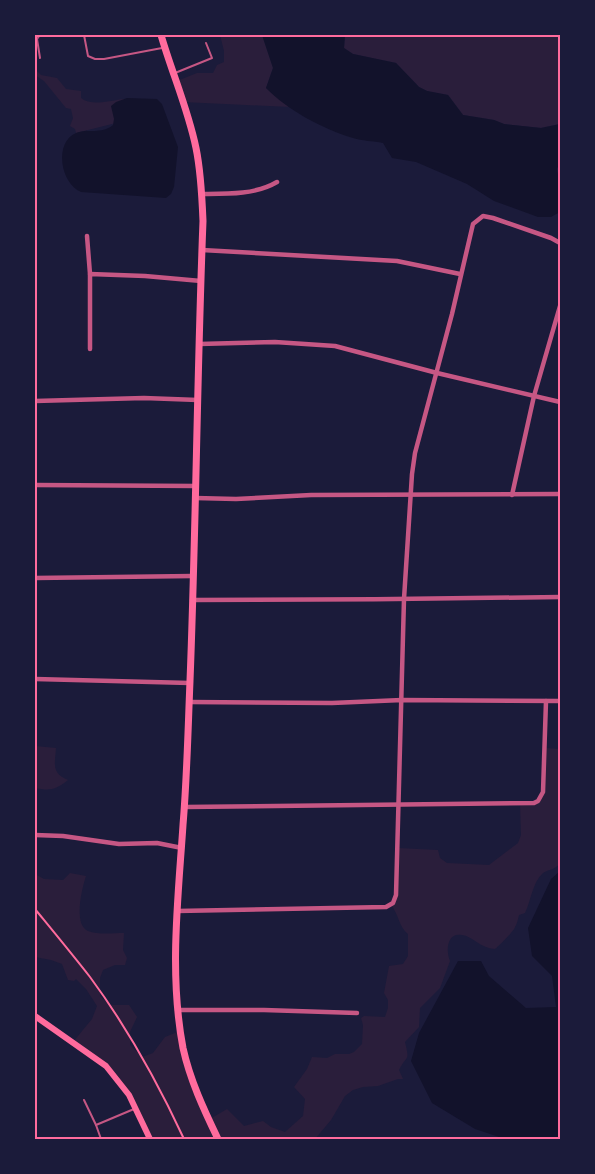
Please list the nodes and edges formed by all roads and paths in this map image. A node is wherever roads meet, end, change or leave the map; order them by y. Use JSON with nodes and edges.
{"nodes":[{"id":1,"x":40,"y":35,"type":"edge"},
{"id":2,"x":84,"y":35,"type":"edge"},
{"id":3,"x":161,"y":35,"type":"edge"},
{"id":4,"x":206,"y":43,"type":"dead end"},
{"id":5,"x":164,"y":48,"type":"junction"},
{"id":6,"x":40,"y":58,"type":"dead end"},
{"id":7,"x":173,"y":74,"type":"junction"},
{"id":8,"x":277,"y":182,"type":"dead end"},
{"id":9,"x":201,"y":194,"type":"junction"},
{"id":10,"x":86,"y":236,"type":"dead end"},
{"id":11,"x":560,"y":242,"type":"edge"},
{"id":12,"x":202,"y":250,"type":"junction"},
{"id":13,"x":90,"y":274,"type":"junction"},
{"id":14,"x":460,"y":274,"type":"junction"},
{"id":15,"x":200,"y":280,"type":"junction"},
{"id":16,"x":560,"y":306,"type":"edge"},
{"id":17,"x":199,"y":344,"type":"junction"},
{"id":18,"x":90,"y":349,"type":"dead end"},
{"id":19,"x":437,"y":373,"type":"junction"},
{"id":20,"x":534,"y":396,"type":"junction"},
{"id":21,"x":198,"y":400,"type":"junction"},
{"id":22,"x":35,"y":401,"type":"edge"},
{"id":23,"x":560,"y":402,"type":"edge"},
{"id":24,"x":35,"y":485,"type":"edge"},
{"id":25,"x":196,"y":486,"type":"junction"},
{"id":26,"x":560,"y":494,"type":"edge"},
{"id":27,"x":512,"y":495,"type":"junction"},
{"id":28,"x":410,"y":496,"type":"junction"},
{"id":29,"x":195,"y":498,"type":"junction"},
{"id":30,"x":193,"y":576,"type":"junction"},
{"id":31,"x":35,"y":578,"type":"edge"},
{"id":32,"x":560,"y":597,"type":"edge"},
{"id":33,"x":404,"y":599,"type":"junction"},
{"id":34,"x":192,"y":600,"type":"junction"},
{"id":35,"x":35,"y":679,"type":"edge"},
{"id":36,"x":190,"y":683,"type":"junction"},
{"id":37,"x":402,"y":700,"type":"junction"},
{"id":38,"x":560,"y":701,"type":"edge"},
{"id":39,"x":189,"y":702,"type":"junction"},
{"id":40,"x":546,"y":702,"type":"junction"},
{"id":41,"x":398,"y":804,"type":"junction"},
{"id":42,"x":185,"y":807,"type":"junction"},
{"id":43,"x":35,"y":836,"type":"edge"},
{"id":44,"x":182,"y":848,"type":"junction"},
{"id":45,"x":35,"y":909,"type":"edge"},
{"id":46,"x":177,"y":911,"type":"junction"},
{"id":47,"x":177,"y":1010,"type":"junction"},
{"id":48,"x":357,"y":1014,"type":"dead end"},
{"id":49,"x":35,"y":1016,"type":"edge"},
{"id":50,"x":84,"y":1100,"type":"dead end"},
{"id":51,"x":136,"y":1109,"type":"junction"},
{"id":52,"x":96,"y":1125,"type":"junction"},
{"id":53,"x":101,"y":1139,"type":"edge"},
{"id":54,"x":150,"y":1139,"type":"edge"},
{"id":55,"x":184,"y":1139,"type":"edge"},
{"id":56,"x":218,"y":1139,"type":"edge"}],
"edges":[{"from":1,"to":6,"type":"lane"},
{"from":2,"to":5,"type":"lane"},
{"from":3,"to":5,"type":"main road"},
{"from":4,"to":7,"type":"lane"},
{"from":5,"to":7,"type":"main road"},
{"from":7,"to":9,"type":"main road"},
{"from":8,"to":9,"type":"street"},
{"from":9,"to":12,"type":"main road"},
{"from":10,"to":13,"type":"street"},
{"from":11,"to":14,"type":"street"},
{"from":12,"to":14,"type":"street"},
{"from":12,"to":15,"type":"main road"},
{"from":13,"to":15,"type":"street"},
{"from":13,"to":18,"type":"street"},
{"from":14,"to":19,"type":"street"},
{"from":15,"to":17,"type":"main road"},
{"from":16,"to":20,"type":"street"},
{"from":17,"to":19,"type":"street"},
{"from":17,"to":21,"type":"main road"},
{"from":19,"to":20,"type":"street"},
{"from":19,"to":28,"type":"street"},
{"from":20,"to":23,"type":"street"},
{"from":20,"to":27,"type":"street"},
{"from":21,"to":22,"type":"street"},
{"from":21,"to":25,"type":"main road"},
{"from":24,"to":25,"type":"street"},
{"from":25,"to":29,"type":"main road"},
{"from":26,"to":27,"type":"street"},
{"from":27,"to":28,"type":"street"},
{"from":28,"to":29,"type":"street"},
{"from":28,"to":33,"type":"street"},
{"from":29,"to":30,"type":"main road"},
{"from":30,"to":31,"type":"street"},
{"from":30,"to":34,"type":"main road"},
{"from":32,"to":33,"type":"street"},
{"from":33,"to":34,"type":"street"},
{"from":33,"to":37,"type":"street"},
{"from":34,"to":36,"type":"main road"},
{"from":35,"to":36,"type":"street"},
{"from":36,"to":39,"type":"main road"},
{"from":37,"to":39,"type":"street"},
{"from":37,"to":40,"type":"street"},
{"from":37,"to":41,"type":"street"},
{"from":38,"to":40,"type":"street"},
{"from":39,"to":42,"type":"main road"},
{"from":40,"to":41,"type":"street"},
{"from":41,"to":42,"type":"street"},
{"from":41,"to":46,"type":"street"},
{"from":42,"to":44,"type":"main road"},
{"from":43,"to":44,"type":"street"},
{"from":44,"to":46,"type":"main road"},
{"from":45,"to":55,"type":"path"},
{"from":46,"to":47,"type":"main road"},
{"from":47,"to":48,"type":"street"},
{"from":47,"to":56,"type":"main road"},
{"from":49,"to":51,"type":"main road"},
{"from":50,"to":52,"type":"lane"},
{"from":51,"to":52,"type":"lane"},
{"from":51,"to":54,"type":"main road"},
{"from":52,"to":53,"type":"lane"}]}
